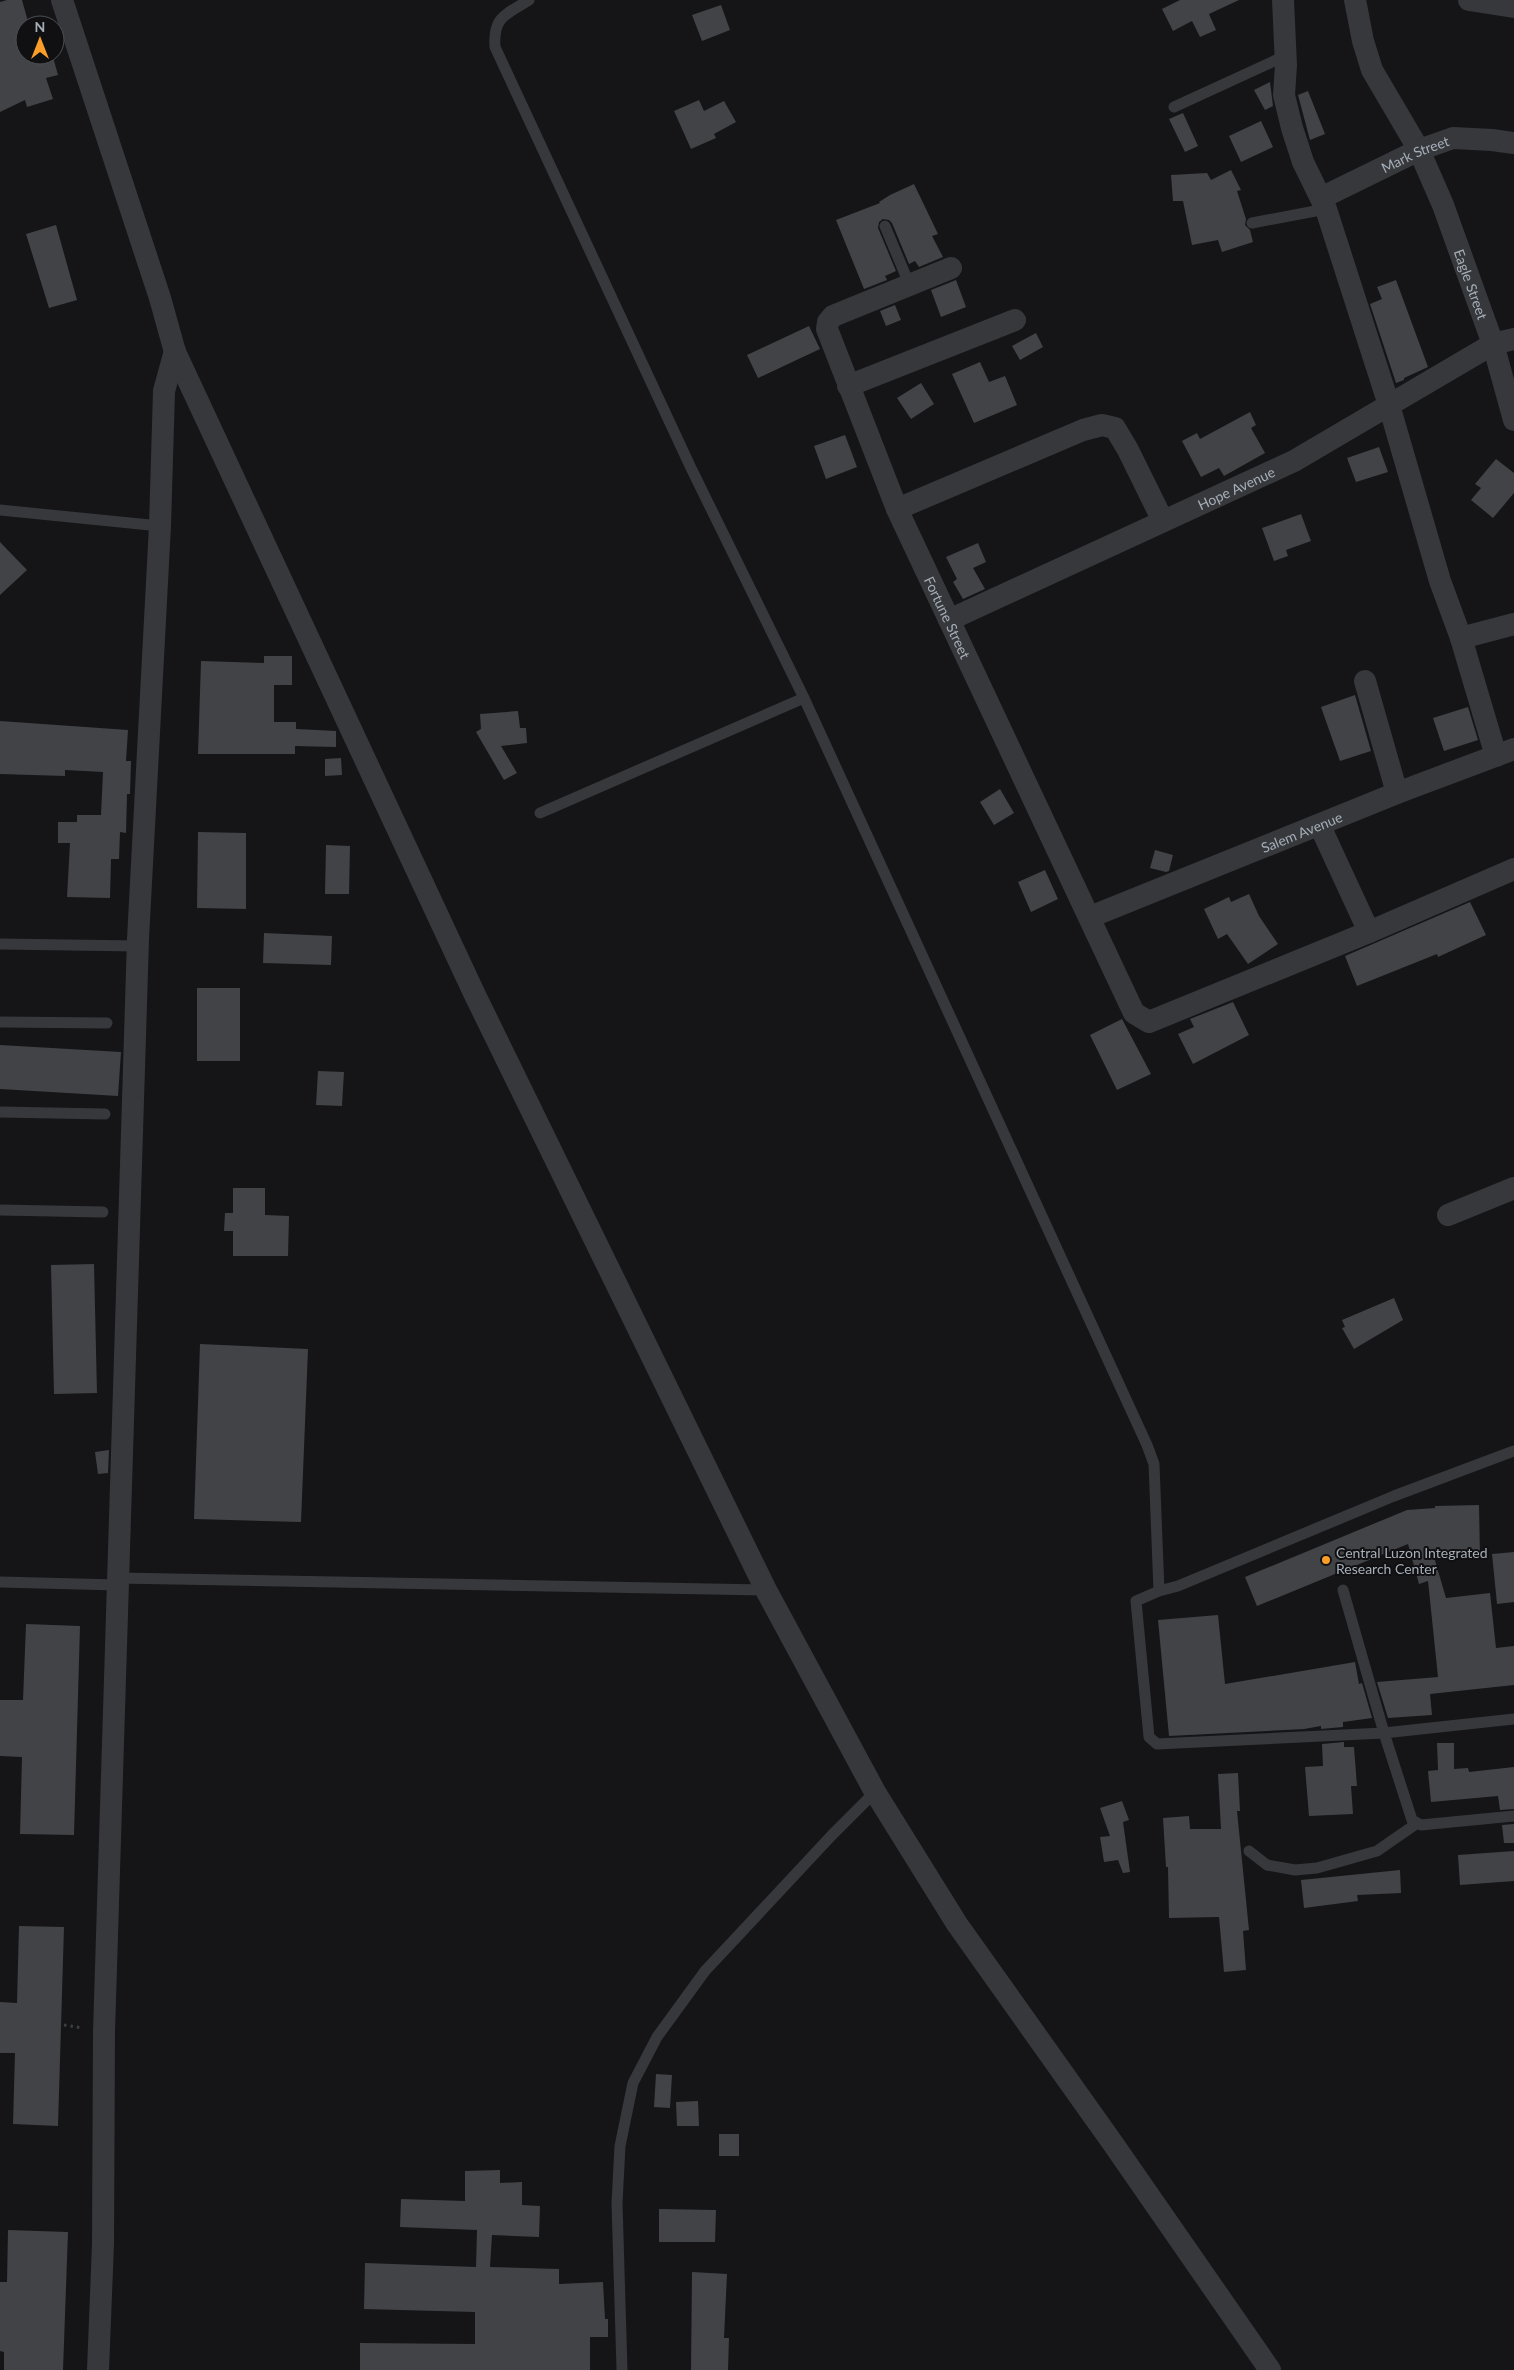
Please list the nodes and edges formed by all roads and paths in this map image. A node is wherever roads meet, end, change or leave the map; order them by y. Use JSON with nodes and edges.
{"nodes":[{"id":1,"x":62,"y":0,"type":"edge"},
{"id":2,"x":529,"y":0,"type":"edge"},
{"id":3,"x":1283,"y":0,"type":"edge"},
{"id":4,"x":1355,"y":0,"type":"edge"},
{"id":5,"x":1469,"y":0,"type":"edge"},
{"id":6,"x":1514,"y":7,"type":"edge"},
{"id":7,"x":1285,"y":56,"type":"junction"},
{"id":8,"x":1174,"y":107,"type":"dead end"},
{"id":9,"x":1514,"y":144,"type":"edge"},
{"id":10,"x":1419,"y":150,"type":"junction"},
{"id":11,"x":1324,"y":204,"type":"junction"},
{"id":12,"x":1252,"y":223,"type":"dead end"},
{"id":13,"x":885,"y":226,"type":"dead end"},
{"id":14,"x":951,"y":268,"type":"dead end"},
{"id":15,"x":910,"y":286,"type":"junction"},
{"id":16,"x":1015,"y":320,"type":"dead end"},
{"id":17,"x":1504,"y":342,"type":"edge"},
{"id":18,"x":175,"y":351,"type":"junction"},
{"id":19,"x":848,"y":386,"type":"junction"},
{"id":20,"x":1389,"y":405,"type":"junction"},
{"id":21,"x":1514,"y":420,"type":"edge"},
{"id":22,"x":897,"y":508,"type":"junction"},
{"id":23,"x":0,"y":510,"type":"edge"},
{"id":24,"x":1163,"y":521,"type":"junction"},
{"id":25,"x":160,"y":526,"type":"junction"},
{"id":26,"x":949,"y":620,"type":"junction"},
{"id":27,"x":1514,"y":624,"type":"edge"},
{"id":28,"x":1461,"y":638,"type":"junction"},
{"id":29,"x":1366,"y":680,"type":"dead end"},
{"id":30,"x":804,"y":698,"type":"junction"},
{"id":31,"x":1505,"y":753,"type":"edge"},
{"id":32,"x":1397,"y":794,"type":"junction"},
{"id":33,"x":540,"y":813,"type":"dead end"},
{"id":34,"x":1320,"y":826,"type":"junction"},
{"id":35,"x":1514,"y":869,"type":"edge"},
{"id":36,"x":1090,"y":917,"type":"junction"},
{"id":37,"x":1369,"y":932,"type":"junction"},
{"id":38,"x":0,"y":944,"type":"edge"},
{"id":39,"x":138,"y":946,"type":"junction"},
{"id":40,"x":0,"y":1022,"type":"edge"},
{"id":41,"x":107,"y":1023,"type":"dead end"},
{"id":42,"x":0,"y":1112,"type":"edge"},
{"id":43,"x":106,"y":1114,"type":"dead end"},
{"id":44,"x":1514,"y":1188,"type":"edge"},
{"id":45,"x":0,"y":1210,"type":"edge"},
{"id":46,"x":103,"y":1212,"type":"dead end"},
{"id":47,"x":1448,"y":1215,"type":"dead end"},
{"id":48,"x":1514,"y":1451,"type":"edge"},
{"id":49,"x":118,"y":1581,"type":"junction"},
{"id":50,"x":0,"y":1582,"type":"edge"},
{"id":51,"x":766,"y":1590,"type":"junction"},
{"id":52,"x":1159,"y":1590,"type":"junction"},
{"id":53,"x":1343,"y":1590,"type":"dead end"},
{"id":54,"x":1514,"y":1719,"type":"edge"},
{"id":55,"x":1384,"y":1733,"type":"junction"},
{"id":56,"x":875,"y":1792,"type":"junction"},
{"id":57,"x":1514,"y":1816,"type":"edge"},
{"id":58,"x":1416,"y":1824,"type":"junction"},
{"id":59,"x":1249,"y":1851,"type":"dead end"},
{"id":60,"x":98,"y":2370,"type":"edge"},
{"id":61,"x":622,"y":2370,"type":"edge"},
{"id":62,"x":1270,"y":2370,"type":"edge"}],
"edges":[{"from":1,"to":18,"type":"street"},
{"from":2,"to":30,"type":"lane"},
{"from":3,"to":7,"type":"street"},
{"from":4,"to":10,"type":"street","name":"Eagle Street"},
{"from":5,"to":6,"type":"street"},
{"from":7,"to":8,"type":"lane"},
{"from":7,"to":11,"type":"street"},
{"from":9,"to":10,"type":"street","name":"Mark Street"},
{"from":10,"to":11,"type":"street","name":"Mark Street"},
{"from":10,"to":17,"type":"street","name":"Eagle Street"},
{"from":11,"to":12,"type":"lane"},
{"from":11,"to":20,"type":"street"},
{"from":13,"to":15,"type":"lane"},
{"from":14,"to":15,"type":"street","name":"Fortune Street"},
{"from":15,"to":19,"type":"street","name":"Fortune Street"},
{"from":16,"to":19,"type":"street"},
{"from":17,"to":20,"type":"street","name":"Hope Avenue"},
{"from":17,"to":21,"type":"street","name":"Eagle Street"},
{"from":18,"to":25,"type":"street"},
{"from":18,"to":51,"type":"street"},
{"from":19,"to":22,"type":"street","name":"Fortune Street"},
{"from":20,"to":24,"type":"street","name":"Hope Avenue"},
{"from":20,"to":28,"type":"street"},
{"from":22,"to":24,"type":"street"},
{"from":22,"to":26,"type":"street","name":"Fortune Street"},
{"from":23,"to":25,"type":"lane"},
{"from":24,"to":26,"type":"street","name":"Hope Avenue"},
{"from":25,"to":39,"type":"street"},
{"from":26,"to":36,"type":"street","name":"Fortune Street"},
{"from":27,"to":28,"type":"street"},
{"from":28,"to":31,"type":"street"},
{"from":29,"to":32,"type":"street"},
{"from":30,"to":33,"type":"lane"},
{"from":30,"to":52,"type":"lane"},
{"from":31,"to":32,"type":"street","name":"Salem Avenue"},
{"from":32,"to":34,"type":"street","name":"Salem Avenue"},
{"from":34,"to":36,"type":"street","name":"Salem Avenue"},
{"from":34,"to":37,"type":"street"},
{"from":35,"to":37,"type":"street"},
{"from":36,"to":37,"type":"street","name":"Fortune Street"},
{"from":38,"to":39,"type":"lane"},
{"from":39,"to":49,"type":"street"},
{"from":40,"to":41,"type":"lane"},
{"from":42,"to":43,"type":"lane"},
{"from":44,"to":47,"type":"street"},
{"from":45,"to":46,"type":"lane"},
{"from":48,"to":52,"type":"lane"},
{"from":49,"to":50,"type":"lane"},
{"from":49,"to":51,"type":"lane"},
{"from":49,"to":60,"type":"street"},
{"from":51,"to":56,"type":"street"},
{"from":52,"to":55,"type":"lane"},
{"from":53,"to":55,"type":"lane"},
{"from":54,"to":55,"type":"lane"},
{"from":55,"to":58,"type":"lane"},
{"from":56,"to":61,"type":"lane"},
{"from":56,"to":62,"type":"street"},
{"from":57,"to":58,"type":"lane"},
{"from":58,"to":59,"type":"lane"}]}
